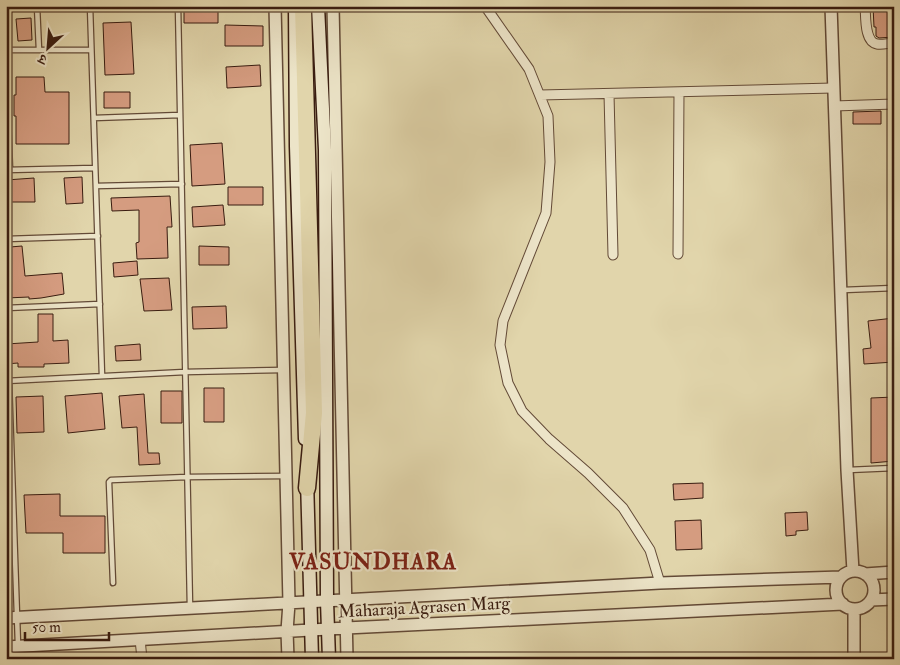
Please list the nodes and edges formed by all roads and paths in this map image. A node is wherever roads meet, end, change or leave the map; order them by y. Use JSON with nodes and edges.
{"nodes":[{"id":1,"x":37,"y":6,"type":"edge"},
{"id":2,"x":90,"y":6,"type":"edge"},
{"id":3,"x":178,"y":6,"type":"edge"},
{"id":4,"x":275,"y":6,"type":"edge"},
{"id":5,"x":295,"y":6,"type":"edge"},
{"id":6,"x":303,"y":6,"type":"edge"},
{"id":7,"x":318,"y":6,"type":"edge"},
{"id":8,"x":333,"y":6,"type":"edge"},
{"id":9,"x":485,"y":6,"type":"edge"},
{"id":10,"x":831,"y":6,"type":"edge"},
{"id":11,"x":865,"y":6,"type":"edge"},
{"id":12,"x":894,"y":43,"type":"edge"},
{"id":13,"x":6,"y":50,"type":"edge"},
{"id":14,"x":38,"y":50,"type":"junction"},
{"id":15,"x":91,"y":50,"type":"junction"},
{"id":16,"x":6,"y":68,"type":"edge"},
{"id":17,"x":833,"y":88,"type":"junction"},
{"id":18,"x":679,"y":92,"type":"junction"},
{"id":19,"x":609,"y":94,"type":"junction"},
{"id":20,"x":540,"y":95,"type":"junction"},
{"id":21,"x":894,"y":104,"type":"edge"},
{"id":22,"x":834,"y":106,"type":"junction"},
{"id":23,"x":180,"y":115,"type":"junction"},
{"id":24,"x":94,"y":118,"type":"junction"},
{"id":25,"x":95,"y":168,"type":"junction"},
{"id":26,"x":8,"y":170,"type":"edge"},
{"id":27,"x":182,"y":184,"type":"junction"},
{"id":28,"x":96,"y":186,"type":"junction"},
{"id":29,"x":98,"y":236,"type":"junction"},
{"id":30,"x":6,"y":239,"type":"edge"},
{"id":31,"x":678,"y":254,"type":"dead end"},
{"id":32,"x":613,"y":255,"type":"dead end"},
{"id":33,"x":894,"y":288,"type":"edge"},
{"id":34,"x":840,"y":290,"type":"junction"},
{"id":35,"x":100,"y":304,"type":"junction"},
{"id":36,"x":6,"y":308,"type":"edge"},
{"id":37,"x":284,"y":370,"type":"junction"},
{"id":38,"x":185,"y":372,"type":"junction"},
{"id":39,"x":102,"y":376,"type":"junction"},
{"id":40,"x":7,"y":381,"type":"edge"},
{"id":41,"x":9,"y":458,"type":"edge"},
{"id":42,"x":894,"y":468,"type":"edge"},
{"id":43,"x":847,"y":470,"type":"junction"},
{"id":44,"x":286,"y":476,"type":"junction"},
{"id":45,"x":187,"y":477,"type":"junction"},
{"id":46,"x":307,"y":488,"type":"junction"},
{"id":47,"x":6,"y":533,"type":"edge"},
{"id":48,"x":14,"y":533,"type":"junction"},
{"id":49,"x":853,"y":571,"type":"junction"},
{"id":50,"x":894,"y":572,"type":"edge"},
{"id":51,"x":865,"y":574,"type":"junction"},
{"id":52,"x":841,"y":577,"type":"junction"},
{"id":53,"x":113,"y":583,"type":"dead end"},
{"id":54,"x":660,"y":583,"type":"junction"},
{"id":55,"x":894,"y":598,"type":"edge"},
{"id":56,"x":346,"y":600,"type":"junction"},
{"id":57,"x":871,"y":600,"type":"junction"},
{"id":58,"x":327,"y":601,"type":"junction"},
{"id":59,"x":310,"y":602,"type":"junction"},
{"id":60,"x":289,"y":603,"type":"junction"},
{"id":61,"x":848,"y":607,"type":"junction"},
{"id":62,"x":190,"y":608,"type":"junction"},
{"id":63,"x":12,"y":618,"type":"edge"},
{"id":64,"x":346,"y":628,"type":"junction"},
{"id":65,"x":328,"y":629,"type":"junction"},
{"id":66,"x":311,"y":630,"type":"junction"},
{"id":67,"x":287,"y":631,"type":"junction"},
{"id":68,"x":140,"y":639,"type":"junction"},
{"id":69,"x":18,"y":646,"type":"junction"},
{"id":70,"x":6,"y":647,"type":"edge"},
{"id":71,"x":142,"y":659,"type":"edge"},
{"id":72,"x":288,"y":659,"type":"edge"},
{"id":73,"x":312,"y":659,"type":"edge"},
{"id":74,"x":329,"y":659,"type":"edge"},
{"id":75,"x":347,"y":659,"type":"edge"},
{"id":76,"x":854,"y":659,"type":"edge"}],
"edges":[{"from":1,"to":14,"type":"lane"},
{"from":2,"to":15,"type":"lane"},
{"from":3,"to":23,"type":"lane"},
{"from":4,"to":37,"type":"street"},
{"from":5,"to":46,"type":"main road"},
{"from":6,"to":46,"type":"highway"},
{"from":7,"to":58,"type":"main road"},
{"from":8,"to":56,"type":"street"},
{"from":9,"to":20,"type":"street"},
{"from":10,"to":17,"type":"street"},
{"from":11,"to":12,"type":"street"},
{"from":13,"to":14,"type":"lane"},
{"from":14,"to":15,"type":"lane"},
{"from":15,"to":24,"type":"lane"},
{"from":16,"to":26,"type":"lane"},
{"from":17,"to":18,"type":"street"},
{"from":17,"to":22,"type":"street"},
{"from":18,"to":19,"type":"street"},
{"from":18,"to":31,"type":"street"},
{"from":19,"to":20,"type":"street"},
{"from":19,"to":32,"type":"street"},
{"from":20,"to":54,"type":"street"},
{"from":21,"to":22,"type":"street"},
{"from":22,"to":34,"type":"street"},
{"from":23,"to":24,"type":"lane"},
{"from":23,"to":27,"type":"lane"},
{"from":24,"to":25,"type":"lane"},
{"from":25,"to":26,"type":"lane"},
{"from":25,"to":28,"type":"lane"},
{"from":27,"to":28,"type":"lane"},
{"from":27,"to":38,"type":"lane"},
{"from":28,"to":29,"type":"lane"},
{"from":29,"to":30,"type":"lane"},
{"from":29,"to":35,"type":"lane"},
{"from":33,"to":34,"type":"lane"},
{"from":34,"to":43,"type":"street"},
{"from":35,"to":36,"type":"lane"},
{"from":35,"to":39,"type":"lane"},
{"from":37,"to":38,"type":"lane"},
{"from":37,"to":44,"type":"street"},
{"from":38,"to":39,"type":"lane"},
{"from":38,"to":45,"type":"lane"},
{"from":39,"to":40,"type":"lane"},
{"from":40,"to":41,"type":"lane"},
{"from":41,"to":48,"type":"lane"},
{"from":42,"to":43,"type":"lane"},
{"from":43,"to":49,"type":"street"},
{"from":44,"to":45,"type":"lane"},
{"from":44,"to":60,"type":"street"},
{"from":45,"to":53,"type":"lane"},
{"from":45,"to":62,"type":"lane"},
{"from":46,"to":59,"type":"main road"},
{"from":47,"to":48,"type":"lane"},
{"from":48,"to":63,"type":"lane"},
{"from":49,"to":51,"type":"street"},
{"from":49,"to":52,"type":"street"},
{"from":50,"to":51,"type":"street"},
{"from":51,"to":57,"type":"street"},
{"from":52,"to":54,"type":"street","name":"Maharaja Agrasen Marg"},
{"from":52,"to":61,"type":"street"},
{"from":54,"to":56,"type":"street","name":"Maharaja Agrasen Marg"},
{"from":55,"to":57,"type":"street"},
{"from":56,"to":58,"type":"street","name":"Maharaja Agrasen Marg"},
{"from":56,"to":64,"type":"street"},
{"from":57,"to":61,"type":"street"},
{"from":58,"to":59,"type":"street","name":"Maharaja Agrasen Marg"},
{"from":58,"to":65,"type":"main road"},
{"from":59,"to":60,"type":"street","name":"Maharaja Agrasen Marg"},
{"from":59,"to":66,"type":"main road"},
{"from":60,"to":62,"type":"street","name":"Maharaja Agrasen Marg"},
{"from":60,"to":67,"type":"street"},
{"from":61,"to":64,"type":"street","name":"Maharaja Agrasen Marg"},
{"from":61,"to":76,"type":"street"},
{"from":62,"to":63,"type":"street","name":"Maharaja Agrasen Marg"},
{"from":63,"to":69,"type":"lane"},
{"from":64,"to":65,"type":"street","name":"Maharaja Agrasen Marg"},
{"from":64,"to":75,"type":"street"},
{"from":65,"to":66,"type":"street","name":"Maharaja Agrasen Marg"},
{"from":65,"to":74,"type":"main road"},
{"from":66,"to":67,"type":"street","name":"Maharaja Agrasen Marg"},
{"from":66,"to":73,"type":"main road"},
{"from":67,"to":68,"type":"street","name":"Maharaja Agrasen Marg"},
{"from":67,"to":72,"type":"street"},
{"from":68,"to":69,"type":"street","name":"Maharaja Agrasen Marg"},
{"from":68,"to":71,"type":"street"},
{"from":69,"to":70,"type":"street","name":"Maharaja Agrasen Marg"}]}
